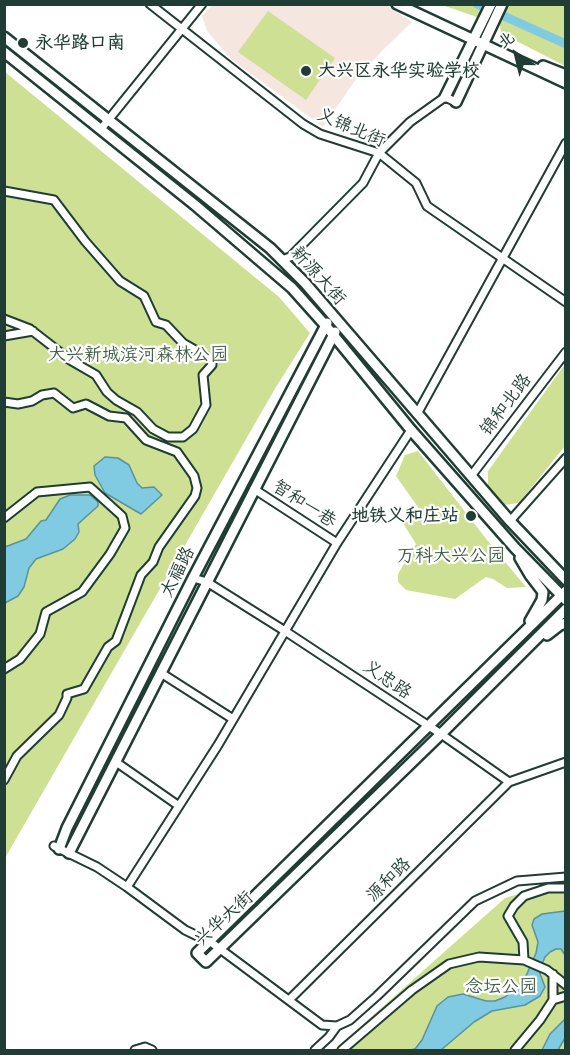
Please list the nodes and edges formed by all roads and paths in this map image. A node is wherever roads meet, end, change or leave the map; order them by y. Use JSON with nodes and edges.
{"nodes":[{"id":1,"x":150,"y":4,"type":"edge"},
{"id":2,"x":202,"y":4,"type":"edge"},
{"id":3,"x":397,"y":4,"type":"edge"},
{"id":4,"x":408,"y":4,"type":"edge"},
{"id":5,"x":491,"y":4,"type":"edge"},
{"id":6,"x":502,"y":4,"type":"edge"},
{"id":7,"x":181,"y":30,"type":"junction"},
{"id":8,"x":4,"y":37,"type":"edge"},
{"id":9,"x":475,"y":38,"type":"junction"},
{"id":10,"x":485,"y":43,"type":"junction"},
{"id":11,"x":4,"y":52,"type":"edge"},
{"id":12,"x":566,"y":75,"type":"edge"},
{"id":13,"x":566,"y":82,"type":"edge"},
{"id":14,"x":445,"y":97,"type":"junction"},
{"id":15,"x":456,"y":102,"type":"joint"},
{"id":16,"x":108,"y":120,"type":"junction"},
{"id":17,"x":101,"y":129,"type":"junction"},
{"id":18,"x":566,"y":143,"type":"edge"},
{"id":19,"x":379,"y":153,"type":"junction"},
{"id":20,"x":4,"y":191,"type":"edge"},
{"id":21,"x":503,"y":259,"type":"junction"},
{"id":22,"x":282,"y":260,"type":"junction"},
{"id":23,"x":566,"y":302,"type":"edge"},
{"id":24,"x":330,"y":312,"type":"junction"},
{"id":25,"x":4,"y":319,"type":"edge"},
{"id":26,"x":338,"y":324,"type":"junction"},
{"id":27,"x":326,"y":326,"type":"junction"},
{"id":28,"x":33,"y":331,"type":"junction"},
{"id":29,"x":5,"y":336,"type":"edge"},
{"id":30,"x":334,"y":336,"type":"junction"},
{"id":31,"x":566,"y":352,"type":"edge"},
{"id":32,"x":4,"y":402,"type":"edge"},
{"id":33,"x":417,"y":414,"type":"junction"},
{"id":34,"x":411,"y":430,"type":"junction"},
{"id":35,"x":566,"y":458,"type":"edge"},
{"id":36,"x":461,"y":465,"type":"junction"},
{"id":37,"x":449,"y":474,"type":"junction"},
{"id":38,"x":471,"y":476,"type":"junction"},
{"id":39,"x":254,"y":489,"type":"junction"},
{"id":40,"x":4,"y":518,"type":"edge"},
{"id":41,"x":510,"y":521,"type":"junction"},
{"id":42,"x":338,"y":543,"type":"junction"},
{"id":43,"x":515,"y":548,"type":"junction"},
{"id":44,"x":538,"y":551,"type":"junction"},
{"id":45,"x":566,"y":570,"type":"edge"},
{"id":46,"x":193,"y":578,"type":"junction"},
{"id":47,"x":566,"y":580,"type":"edge"},
{"id":48,"x":207,"y":582,"type":"junction"},
{"id":49,"x":564,"y":595,"type":"edge"},
{"id":50,"x":566,"y":609,"type":"edge"},
{"id":51,"x":566,"y":623,"type":"edge"},
{"id":52,"x":525,"y":630,"type":"junction"},
{"id":53,"x":285,"y":631,"type":"junction"},
{"id":54,"x":523,"y":652,"type":"junction"},
{"id":55,"x":4,"y":669,"type":"edge"},
{"id":56,"x":161,"y":673,"type":"junction"},
{"id":57,"x":233,"y":719,"type":"junction"},
{"id":58,"x":427,"y":725,"type":"junction"},
{"id":59,"x":441,"y":734,"type":"junction"},
{"id":60,"x":116,"y":762,"type":"junction"},
{"id":61,"x":566,"y":762,"type":"edge"},
{"id":62,"x":4,"y":780,"type":"edge"},
{"id":63,"x":508,"y":782,"type":"junction"},
{"id":64,"x":179,"y":806,"type":"junction"},
{"id":65,"x":57,"y":847,"type":"joint"},
{"id":66,"x":69,"y":853,"type":"junction"},
{"id":67,"x":566,"y":877,"type":"edge"},
{"id":68,"x":128,"y":887,"type":"junction"},
{"id":69,"x":566,"y":888,"type":"edge"},
{"id":70,"x":207,"y":941,"type":"junction"},
{"id":71,"x":220,"y":948,"type":"junction"},
{"id":72,"x":524,"y":960,"type":"junction"},
{"id":73,"x":550,"y":972,"type":"junction"},
{"id":74,"x":566,"y":985,"type":"edge"},
{"id":75,"x":566,"y":996,"type":"edge"},
{"id":76,"x":290,"y":999,"type":"junction"},
{"id":77,"x":553,"y":1000,"type":"junction"},
{"id":78,"x":337,"y":1026,"type":"junction"},
{"id":79,"x":135,"y":1050,"type":"edge"},
{"id":80,"x":152,"y":1050,"type":"edge"},
{"id":81,"x":315,"y":1050,"type":"edge"},
{"id":82,"x":342,"y":1050,"type":"edge"},
{"id":83,"x":515,"y":1050,"type":"edge"}],
"edges":[{"from":1,"to":7,"type":"street","name":"义锦北街"},
{"from":2,"to":7,"type":"street"},
{"from":3,"to":9,"type":"main road"},
{"from":4,"to":9,"type":"main road"},
{"from":5,"to":9,"type":"main road"},
{"from":6,"to":10,"type":"main road"},
{"from":7,"to":16,"type":"street"},
{"from":7,"to":19,"type":"street","name":"义锦北街"},
{"from":8,"to":16,"type":"main road","name":"新源大街"},
{"from":9,"to":10,"type":"main road"},
{"from":9,"to":14,"type":"main road"},
{"from":10,"to":12,"type":"main road"},
{"from":10,"to":13,"type":"main road"},
{"from":10,"to":15,"type":"main road"},
{"from":11,"to":17,"type":"main road"},
{"from":14,"to":15,"type":"street"},
{"from":14,"to":19,"type":"street"},
{"from":16,"to":17,"type":"street"},
{"from":16,"to":22,"type":"main road","name":"新源大街"},
{"from":17,"to":27,"type":"main road"},
{"from":18,"to":21,"type":"street"},
{"from":19,"to":21,"type":"street","name":"义锦北街"},
{"from":19,"to":22,"type":"street"},
{"from":20,"to":28,"type":"street"},
{"from":21,"to":23,"type":"street","name":"义锦北街"},
{"from":21,"to":33,"type":"street"},
{"from":22,"to":24,"type":"main road","name":"新源大街"},
{"from":24,"to":26,"type":"main road","name":"新源大街"},
{"from":24,"to":27,"type":"main road","name":"太福路"},
{"from":25,"to":28,"type":"street"},
{"from":26,"to":30,"type":"main road","name":"太福路"},
{"from":26,"to":33,"type":"main road","name":"新源大街"},
{"from":27,"to":30,"type":"main road"},
{"from":27,"to":46,"type":"main road","name":"太福路"},
{"from":28,"to":29,"type":"street"},
{"from":30,"to":34,"type":"main road"},
{"from":30,"to":39,"type":"main road","name":"太福路"},
{"from":31,"to":38,"type":"street","name":"锦和北路"},
{"from":32,"to":62,"type":"street"},
{"from":33,"to":36,"type":"main road","name":"新源大街"},
{"from":34,"to":37,"type":"main road"},
{"from":34,"to":42,"type":"street"},
{"from":35,"to":41,"type":"street"},
{"from":36,"to":37,"type":"main road"},
{"from":36,"to":38,"type":"main road","name":"新源大街"},
{"from":37,"to":43,"type":"main road"},
{"from":38,"to":41,"type":"main road","name":"新源大街"},
{"from":39,"to":42,"type":"street","name":"智和一巷"},
{"from":39,"to":48,"type":"main road","name":"太福路"},
{"from":40,"to":55,"type":"street"},
{"from":41,"to":44,"type":"main road","name":"新源大街"},
{"from":42,"to":53,"type":"street"},
{"from":43,"to":49,"type":"main road"},
{"from":43,"to":52,"type":"main road"},
{"from":44,"to":45,"type":"main road"},
{"from":44,"to":47,"type":"main road","name":"新源大街"},
{"from":46,"to":48,"type":"street","name":"义忠路"},
{"from":46,"to":65,"type":"main road","name":"太福路"},
{"from":48,"to":53,"type":"street","name":"义忠路"},
{"from":48,"to":56,"type":"main road","name":"太福路"},
{"from":49,"to":52,"type":"main road","name":"兴华大街"},
{"from":50,"to":54,"type":"main road","name":"兴华大街"},
{"from":51,"to":54,"type":"main road"},
{"from":52,"to":58,"type":"main road","name":"兴华大街"},
{"from":53,"to":57,"type":"street"},
{"from":53,"to":58,"type":"street","name":"义忠路"},
{"from":54,"to":59,"type":"main road","name":"兴华大街"},
{"from":56,"to":57,"type":"street"},
{"from":56,"to":60,"type":"main road","name":"太福路"},
{"from":57,"to":64,"type":"street"},
{"from":58,"to":59,"type":"street","name":"义忠路"},
{"from":58,"to":70,"type":"main road","name":"兴华大街"},
{"from":59,"to":63,"type":"street","name":"义忠路"},
{"from":59,"to":71,"type":"main road","name":"兴华大街"},
{"from":60,"to":64,"type":"street"},
{"from":60,"to":66,"type":"main road","name":"太福路"},
{"from":61,"to":63,"type":"street"},
{"from":63,"to":76,"type":"street","name":"源和路"},
{"from":64,"to":68,"type":"street"},
{"from":65,"to":66,"type":"street"},
{"from":66,"to":68,"type":"street"},
{"from":67,"to":78,"type":"street"},
{"from":68,"to":70,"type":"street"},
{"from":69,"to":72,"type":"street"},
{"from":70,"to":71,"type":"street"},
{"from":70,"to":71,"type":"main road","name":"兴华大街"},
{"from":71,"to":76,"type":"street"},
{"from":72,"to":73,"type":"street"},
{"from":72,"to":82,"type":"street"},
{"from":73,"to":74,"type":"street"},
{"from":73,"to":77,"type":"street"},
{"from":75,"to":77,"type":"street"},
{"from":76,"to":78,"type":"street"},
{"from":77,"to":83,"type":"street"},
{"from":78,"to":81,"type":"street"},
{"from":79,"to":80,"type":"street"}]}
